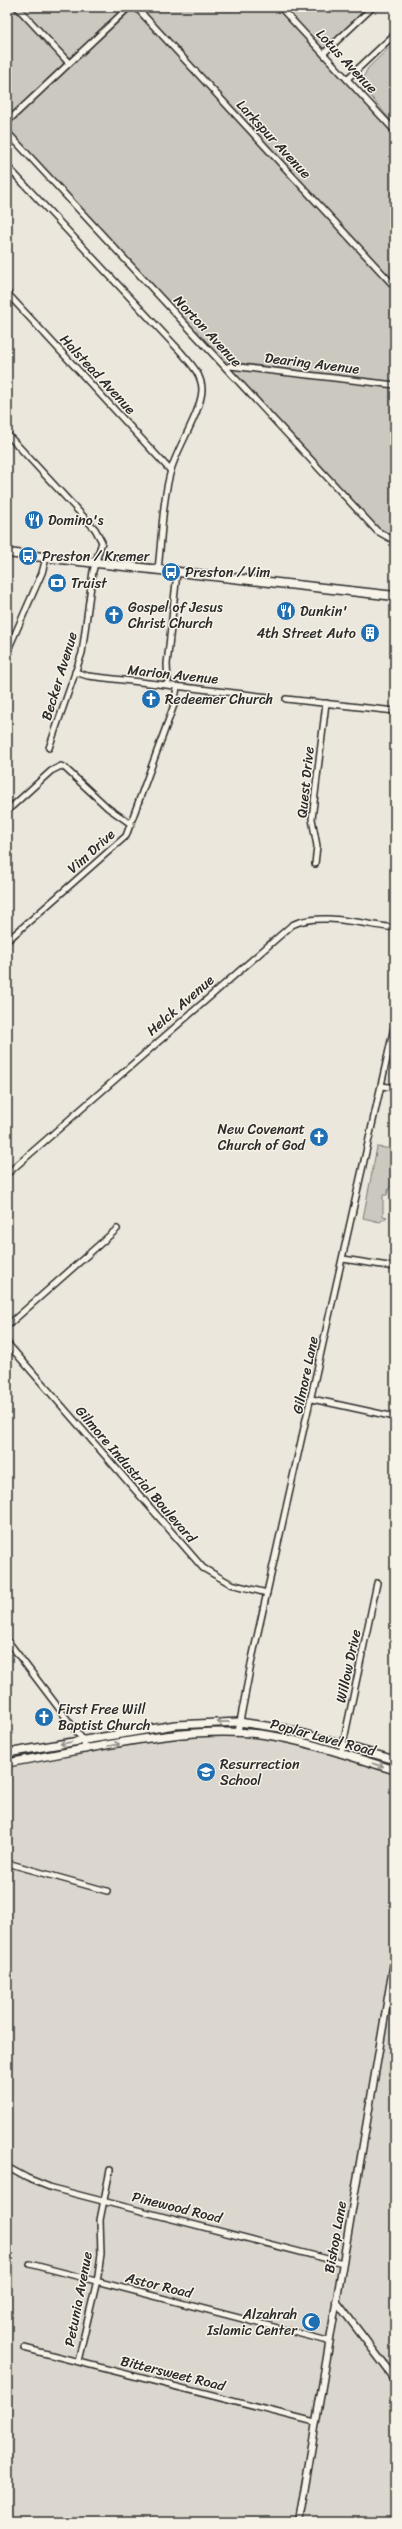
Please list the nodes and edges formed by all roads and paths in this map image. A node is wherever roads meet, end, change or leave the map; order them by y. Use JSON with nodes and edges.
{"nodes":[{"id":1,"x":17,"y":7,"type":"edge"},
{"id":2,"x":130,"y":7,"type":"edge"},
{"id":3,"x":136,"y":7,"type":"edge"},
{"id":4,"x":280,"y":7,"type":"edge"},
{"id":5,"x":373,"y":7,"type":"edge"},
{"id":6,"x":395,"y":34,"type":"edge"},
{"id":7,"x":324,"y":54,"type":"junction"},
{"id":8,"x":69,"y":63,"type":"junction"},
{"id":9,"x":347,"y":79,"type":"junction"},
{"id":10,"x":7,"y":122,"type":"edge"},
{"id":11,"x":395,"y":131,"type":"edge"},
{"id":12,"x":7,"y":132,"type":"edge"},
{"id":13,"x":7,"y":166,"type":"edge"},
{"id":14,"x":395,"y":287,"type":"edge"},
{"id":15,"x":7,"y":293,"type":"edge"},
{"id":16,"x":226,"y":368,"type":"junction"},
{"id":17,"x":395,"y":385,"type":"edge"},
{"id":18,"x":7,"y":434,"type":"edge"},
{"id":19,"x":171,"y":471,"type":"junction"},
{"id":20,"x":395,"y":541,"type":"edge"},
{"id":21,"x":7,"y":553,"type":"edge"},
{"id":22,"x":46,"y":558,"type":"junction"},
{"id":23,"x":96,"y":563,"type":"junction"},
{"id":24,"x":158,"y":570,"type":"junction"},
{"id":25,"x":177,"y":572,"type":"junction"},
{"id":26,"x":395,"y":596,"type":"edge"},
{"id":27,"x":7,"y":652,"type":"edge"},
{"id":28,"x":75,"y":672,"type":"junction"},
{"id":29,"x":168,"y":684,"type":"junction"},
{"id":30,"x":177,"y":687,"type":"junction"},
{"id":31,"x":269,"y":697,"type":"dead end"},
{"id":32,"x":286,"y":699,"type":"dead end"},
{"id":33,"x":326,"y":703,"type":"junction"},
{"id":34,"x":395,"y":711,"type":"edge"},
{"id":35,"x":49,"y":748,"type":"dead end"},
{"id":36,"x":7,"y":811,"type":"edge"},
{"id":37,"x":132,"y":824,"type":"junction"},
{"id":38,"x":315,"y":864,"type":"dead end"},
{"id":39,"x":395,"y":928,"type":"edge"},
{"id":40,"x":7,"y":941,"type":"edge"},
{"id":41,"x":395,"y":1023,"type":"edge"},
{"id":42,"x":382,"y":1086,"type":"junction"},
{"id":43,"x":395,"y":1088,"type":"edge"},
{"id":44,"x":7,"y":1174,"type":"edge"},
{"id":45,"x":117,"y":1229,"type":"dead end"},
{"id":46,"x":343,"y":1259,"type":"junction"},
{"id":47,"x":395,"y":1267,"type":"edge"},
{"id":48,"x":7,"y":1326,"type":"edge"},
{"id":49,"x":7,"y":1343,"type":"edge"},
{"id":50,"x":312,"y":1399,"type":"junction"},
{"id":51,"x":395,"y":1417,"type":"edge"},
{"id":52,"x":377,"y":1583,"type":"dead end"},
{"id":53,"x":267,"y":1593,"type":"junction"},
{"id":54,"x":7,"y":1640,"type":"edge"},
{"id":55,"x":239,"y":1722,"type":"junction"},
{"id":56,"x":238,"y":1732,"type":"junction"},
{"id":57,"x":83,"y":1740,"type":"junction"},
{"id":58,"x":343,"y":1744,"type":"junction"},
{"id":59,"x":86,"y":1750,"type":"junction"},
{"id":60,"x":7,"y":1753,"type":"edge"},
{"id":61,"x":341,"y":1754,"type":"junction"},
{"id":62,"x":395,"y":1760,"type":"edge"},
{"id":63,"x":7,"y":1763,"type":"edge"},
{"id":64,"x":395,"y":1770,"type":"edge"},
{"id":65,"x":7,"y":1863,"type":"edge"},
{"id":66,"x":107,"y":1891,"type":"dead end"},
{"id":67,"x":395,"y":1956,"type":"edge"},
{"id":68,"x":7,"y":2168,"type":"edge"},
{"id":69,"x":110,"y":2170,"type":"dead end"},
{"id":70,"x":105,"y":2201,"type":"junction"},
{"id":71,"x":343,"y":2263,"type":"junction"},
{"id":72,"x":30,"y":2264,"type":"dead end"},
{"id":73,"x":97,"y":2281,"type":"junction"},
{"id":74,"x":336,"y":2301,"type":"junction"},
{"id":75,"x":328,"y":2341,"type":"junction"},
{"id":76,"x":24,"y":2348,"type":"dead end"},
{"id":77,"x":78,"y":2361,"type":"junction"},
{"id":78,"x":395,"y":2379,"type":"edge"},
{"id":79,"x":315,"y":2422,"type":"junction"},
{"id":80,"x":299,"y":2522,"type":"edge"}],
"edges":[{"from":1,"to":8,"type":"street"},
{"from":2,"to":8,"type":"street"},
{"from":3,"to":14,"type":"street","name":"Larkspur Avenue"},
{"from":4,"to":7,"type":"street","name":"Lotus Avenue"},
{"from":5,"to":7,"type":"street"},
{"from":6,"to":9,"type":"street"},
{"from":7,"to":9,"type":"street","name":"Lotus Avenue"},
{"from":8,"to":10,"type":"street"},
{"from":9,"to":11,"type":"street","name":"Lotus Avenue"},
{"from":12,"to":16,"type":"street","name":"Norton Avenue"},
{"from":13,"to":19,"type":"street"},
{"from":15,"to":19,"type":"street","name":"Halstead Avenue"},
{"from":16,"to":17,"type":"street","name":"Dearing Avenue"},
{"from":16,"to":20,"type":"street","name":"Norton Avenue"},
{"from":18,"to":23,"type":"street","name":"Becker Avenue"},
{"from":19,"to":24,"type":"street"},
{"from":21,"to":22,"type":"main road"},
{"from":22,"to":23,"type":"main road"},
{"from":22,"to":27,"type":"street"},
{"from":23,"to":24,"type":"main road"},
{"from":23,"to":28,"type":"street","name":"Becker Avenue"},
{"from":24,"to":25,"type":"main road"},
{"from":25,"to":26,"type":"main road"},
{"from":25,"to":29,"type":"street"},
{"from":28,"to":29,"type":"street","name":"Marion Avenue"},
{"from":28,"to":35,"type":"street","name":"Becker Avenue"},
{"from":29,"to":30,"type":"street","name":"Marion Avenue"},
{"from":30,"to":31,"type":"street","name":"Marion Avenue"},
{"from":30,"to":37,"type":"street","name":"Vim Drive"},
{"from":32,"to":33,"type":"street"},
{"from":33,"to":34,"type":"street"},
{"from":33,"to":38,"type":"street","name":"Quest Drive"},
{"from":36,"to":37,"type":"street"},
{"from":37,"to":40,"type":"street","name":"Vim Drive"},
{"from":39,"to":44,"type":"street","name":"Helck Avenue"},
{"from":41,"to":42,"type":"street","name":"Gilmore Lane"},
{"from":42,"to":43,"type":"street"},
{"from":42,"to":46,"type":"street","name":"Gilmore Lane"},
{"from":45,"to":48,"type":"street"},
{"from":46,"to":47,"type":"street"},
{"from":46,"to":50,"type":"street","name":"Gilmore Lane"},
{"from":49,"to":53,"type":"street","name":"Gilmore Industrial Boulevard"},
{"from":50,"to":51,"type":"street"},
{"from":50,"to":53,"type":"street","name":"Gilmore Lane"},
{"from":52,"to":58,"type":"street","name":"Willow Drive"},
{"from":53,"to":55,"type":"street","name":"Gilmore Lane"},
{"from":54,"to":57,"type":"street"},
{"from":55,"to":56,"type":"street","name":"Gilmore Lane"},
{"from":55,"to":57,"type":"main road","name":"Poplar Level Road","one_way":true},
{"from":55,"to":58,"type":"main road","name":"Poplar Level Road"},
{"from":59,"to":56,"type":"main road","name":"Poplar Level Road","one_way":true},
{"from":56,"to":61,"type":"main road","name":"Poplar Level Road"},
{"from":57,"to":59,"type":"street"},
{"from":57,"to":60,"type":"main road","name":"Poplar Level Road","one_way":true},
{"from":58,"to":61,"type":"street","name":"Willow Drive"},
{"from":58,"to":62,"type":"main road","name":"Poplar Level Road"},
{"from":59,"to":63,"type":"main road","name":"Poplar Level Road"},
{"from":61,"to":64,"type":"main road","name":"Poplar Level Road","one_way":true},
{"from":65,"to":66,"type":"street"},
{"from":67,"to":71,"type":"street","name":"Bishop Lane"},
{"from":68,"to":70,"type":"street","name":"Pinewood Road"},
{"from":69,"to":70,"type":"street","name":"Petunia Avenue"},
{"from":70,"to":71,"type":"street","name":"Pinewood Road"},
{"from":70,"to":73,"type":"street","name":"Petunia Avenue"},
{"from":71,"to":74,"type":"street","name":"Bishop Lane"},
{"from":72,"to":73,"type":"street","name":"Astor Road"},
{"from":73,"to":75,"type":"street","name":"Astor Road"},
{"from":73,"to":77,"type":"street","name":"Petunia Avenue"},
{"from":74,"to":75,"type":"street","name":"Bishop Lane"},
{"from":74,"to":78,"type":"street"},
{"from":75,"to":79,"type":"street","name":"Bishop Lane"},
{"from":76,"to":77,"type":"street","name":"Bittersweet Road"},
{"from":77,"to":79,"type":"street","name":"Bittersweet Road"},
{"from":79,"to":80,"type":"street","name":"Bishop Lane"}]}
